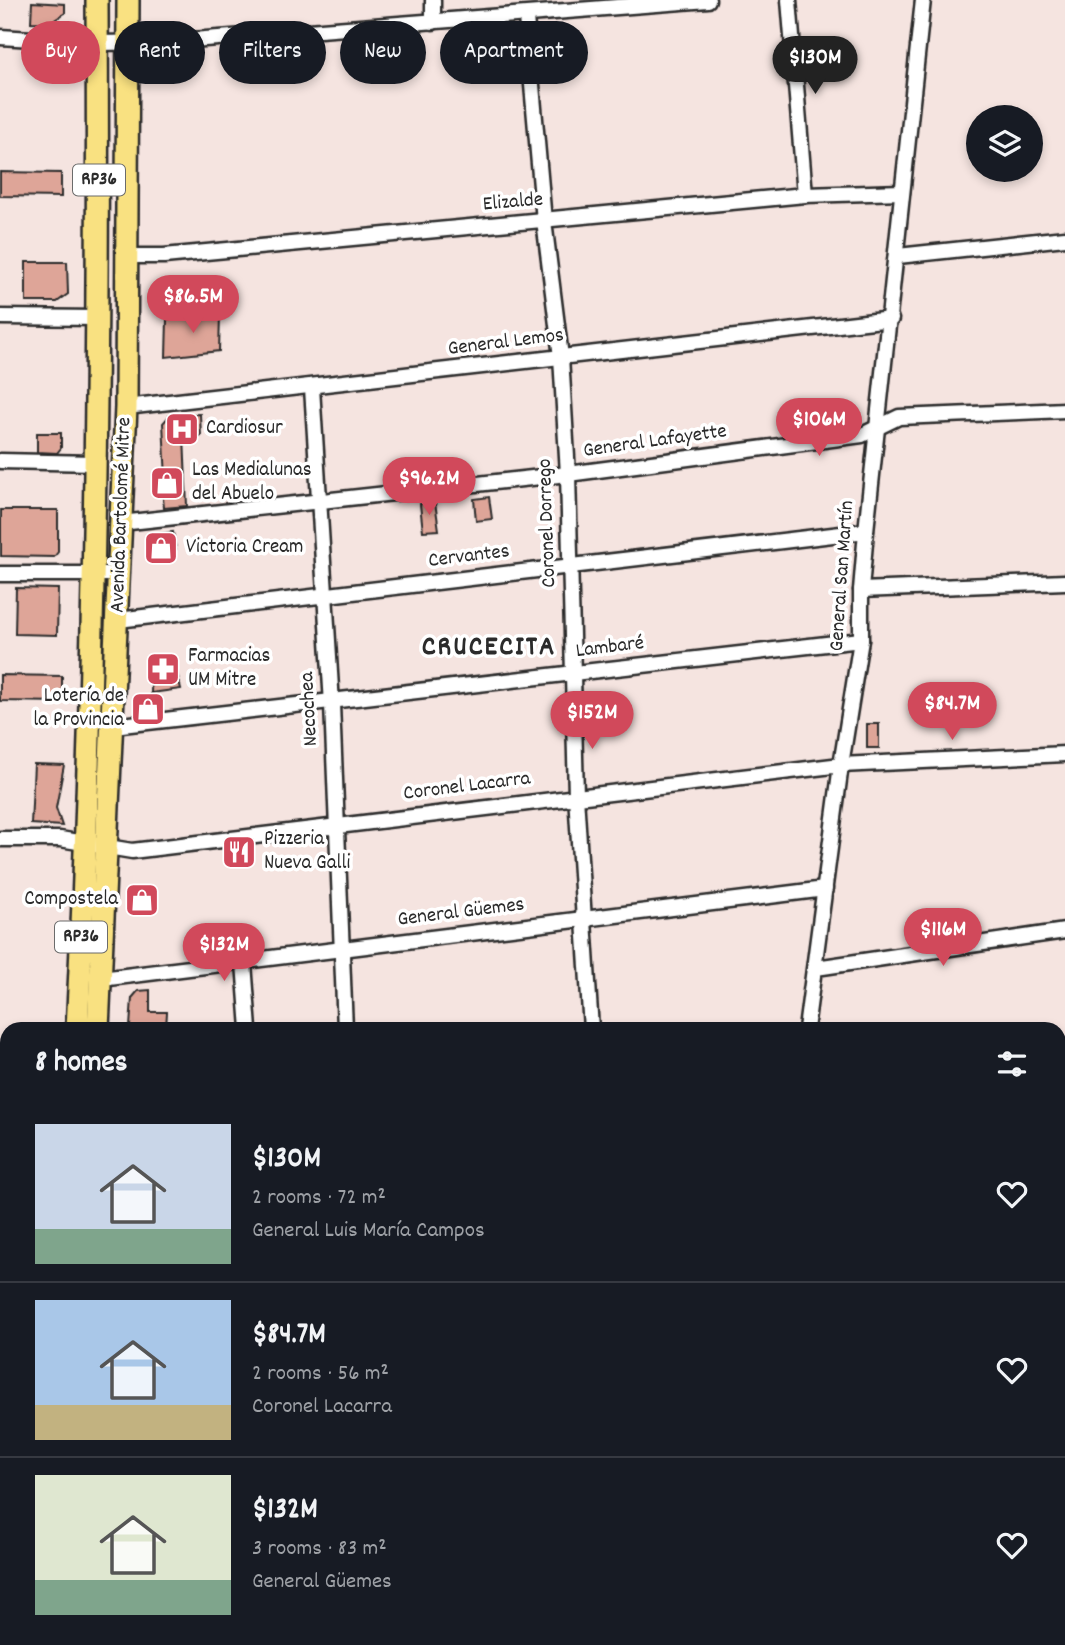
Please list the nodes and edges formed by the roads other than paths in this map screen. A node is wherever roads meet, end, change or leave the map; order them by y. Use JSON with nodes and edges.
{"nodes":[{"id":1,"x":97,"y":0,"type":"edge"},
{"id":2,"x":128,"y":0,"type":"edge"},
{"id":3,"x":433,"y":0,"type":"edge"},
{"id":4,"x":708,"y":0,"type":"edge"},
{"id":5,"x":789,"y":0,"type":"edge"},
{"id":6,"x":923,"y":0,"type":"edge"},
{"id":7,"x":526,"y":17,"type":"junction"},
{"id":8,"x":97,"y":21,"type":"edge"},
{"id":9,"x":128,"y":21,"type":"edge"},
{"id":10,"x":433,"y":22,"type":"junction"},
{"id":11,"x":0,"y":37,"type":"edge"},
{"id":12,"x":21,"y":38,"type":"edge"},
{"id":13,"x":205,"y":38,"type":"edge"},
{"id":14,"x":97,"y":84,"type":"edge"},
{"id":15,"x":128,"y":84,"type":"edge"},
{"id":16,"x":902,"y":192,"type":"junction"},
{"id":17,"x":805,"y":195,"type":"junction"},
{"id":18,"x":544,"y":221,"type":"junction"},
{"id":19,"x":1065,"y":238,"type":"edge"},
{"id":20,"x":129,"y":256,"type":"junction"},
{"id":21,"x":898,"y":256,"type":"junction"},
{"id":22,"x":0,"y":317,"type":"edge"},
{"id":23,"x":99,"y":318,"type":"junction"},
{"id":24,"x":891,"y":319,"type":"junction"},
{"id":25,"x":561,"y":357,"type":"junction"},
{"id":26,"x":312,"y":388,"type":"junction"},
{"id":27,"x":126,"y":407,"type":"junction"},
{"id":28,"x":1065,"y":410,"type":"edge"},
{"id":29,"x":877,"y":428,"type":"junction"},
{"id":30,"x":0,"y":461,"type":"edge"},
{"id":31,"x":96,"y":463,"type":"junction"},
{"id":32,"x":568,"y":474,"type":"junction"},
{"id":33,"x":317,"y":502,"type":"junction"},
{"id":34,"x":121,"y":523,"type":"junction"},
{"id":35,"x":866,"y":531,"type":"junction"},
{"id":36,"x":570,"y":566,"type":"junction"},
{"id":37,"x":93,"y":573,"type":"junction"},
{"id":38,"x":0,"y":574,"type":"edge"},
{"id":39,"x":119,"y":574,"type":"junction"},
{"id":40,"x":1065,"y":582,"type":"edge"},
{"id":41,"x":861,"y":590,"type":"junction"},
{"id":42,"x":323,"y":595,"type":"junction"},
{"id":43,"x":118,"y":620,"type":"junction"},
{"id":44,"x":861,"y":640,"type":"junction"},
{"id":45,"x":573,"y":674,"type":"junction"},
{"id":46,"x":332,"y":704,"type":"junction"},
{"id":47,"x":113,"y":726,"type":"junction"},
{"id":48,"x":1065,"y":754,"type":"edge"},
{"id":49,"x":841,"y":765,"type":"junction"},
{"id":50,"x":576,"y":796,"type":"junction"},
{"id":51,"x":335,"y":824,"type":"junction"},
{"id":52,"x":0,"y":839,"type":"edge"},
{"id":53,"x":85,"y":844,"type":"junction"},
{"id":54,"x":108,"y":848,"type":"junction"},
{"id":55,"x":825,"y":889,"type":"junction"},
{"id":56,"x":585,"y":919,"type":"junction"},
{"id":57,"x":1065,"y":932,"type":"edge"},
{"id":58,"x":341,"y":948,"type":"junction"},
{"id":59,"x":244,"y":963,"type":"junction"},
{"id":60,"x":816,"y":968,"type":"junction"},
{"id":61,"x":101,"y":979,"type":"junction"},
{"id":62,"x":77,"y":1022,"type":"edge"},
{"id":63,"x":98,"y":1022,"type":"edge"},
{"id":64,"x":248,"y":1022,"type":"edge"},
{"id":65,"x":345,"y":1022,"type":"edge"},
{"id":66,"x":591,"y":1022,"type":"edge"},
{"id":67,"x":807,"y":1022,"type":"edge"}],
"edges":[{"from":1,"to":8,"type":"main road","name":"Avenida Bartolomé Mitre","number":"RP36"},
{"from":2,"to":9,"type":"main road","name":"Avenida Bartolomé Mitre","number":"RP36"},
{"from":3,"to":10,"type":"street"},
{"from":4,"to":7,"type":"street"},
{"from":5,"to":17,"type":"street"},
{"from":6,"to":16,"type":"street","name":"General San Martín"},
{"from":7,"to":10,"type":"street"},
{"from":7,"to":18,"type":"street","name":"Coronel Dorrego"},
{"from":10,"to":13,"type":"street"},
{"from":11,"to":12,"type":"street"},
{"from":14,"to":23,"type":"main road","name":"Avenida Bartolomé Mitre","number":"RP36"},
{"from":15,"to":20,"type":"main road","name":"Avenida Bartolomé Mitre","number":"RP36"},
{"from":16,"to":17,"type":"street","name":"Elizalde"},
{"from":16,"to":21,"type":"street","name":"General San Martín"},
{"from":17,"to":18,"type":"street","name":"Elizalde"},
{"from":18,"to":20,"type":"street","name":"Elizalde"},
{"from":18,"to":25,"type":"street","name":"Coronel Dorrego"},
{"from":19,"to":21,"type":"street"},
{"from":20,"to":27,"type":"main road","name":"Avenida Bartolomé Mitre","number":"RP36"},
{"from":21,"to":24,"type":"street","name":"General San Martín"},
{"from":22,"to":23,"type":"street"},
{"from":23,"to":31,"type":"main road","name":"Avenida Bartolomé Mitre","number":"RP36"},
{"from":24,"to":25,"type":"street","name":"General Lemos"},
{"from":24,"to":29,"type":"street","name":"General San Martín"},
{"from":25,"to":26,"type":"street","name":"General Lemos"},
{"from":25,"to":32,"type":"street","name":"Coronel Dorrego"},
{"from":26,"to":27,"type":"street","name":"General Lemos"},
{"from":26,"to":33,"type":"street","name":"Necochea"},
{"from":27,"to":34,"type":"main road","name":"Avenida Bartolomé Mitre","number":"RP36"},
{"from":28,"to":29,"type":"street","name":"General Lafayette"},
{"from":29,"to":32,"type":"street","name":"General Lafayette"},
{"from":29,"to":35,"type":"street","name":"General San Martín"},
{"from":30,"to":31,"type":"street"},
{"from":31,"to":37,"type":"main road","name":"Avenida Bartolomé Mitre","number":"RP36"},
{"from":32,"to":33,"type":"street","name":"General Lafayette"},
{"from":32,"to":36,"type":"street","name":"Coronel Dorrego"},
{"from":33,"to":34,"type":"street","name":"General Lafayette"},
{"from":33,"to":42,"type":"street","name":"Necochea"},
{"from":34,"to":39,"type":"main road","name":"Avenida Bartolomé Mitre","number":"RP36"},
{"from":35,"to":36,"type":"street","name":"Cervantes"},
{"from":35,"to":41,"type":"street","name":"General San Martín"},
{"from":36,"to":42,"type":"street","name":"Cervantes"},
{"from":36,"to":45,"type":"street","name":"Coronel Dorrego"},
{"from":37,"to":38,"type":"street"},
{"from":37,"to":39,"type":"street"},
{"from":37,"to":53,"type":"main road","name":"Avenida Bartolomé Mitre","number":"RP36"},
{"from":39,"to":43,"type":"main road","name":"Avenida Bartolomé Mitre","number":"RP36"},
{"from":40,"to":41,"type":"street"},
{"from":41,"to":44,"type":"street","name":"General San Martín"},
{"from":42,"to":43,"type":"street","name":"Cervantes"},
{"from":42,"to":46,"type":"street","name":"Necochea"},
{"from":43,"to":47,"type":"main road","name":"Avenida Bartolomé Mitre","number":"RP36"},
{"from":44,"to":45,"type":"street","name":"Lambaré"},
{"from":44,"to":49,"type":"street","name":"General San Martín"},
{"from":45,"to":46,"type":"street","name":"Lambaré"},
{"from":45,"to":50,"type":"street","name":"Coronel Dorrego"},
{"from":46,"to":47,"type":"street","name":"Lambaré"},
{"from":46,"to":51,"type":"street","name":"Necochea"},
{"from":47,"to":54,"type":"main road","name":"Avenida Bartolomé Mitre","number":"RP36"},
{"from":48,"to":49,"type":"street","name":"Coronel Lacarra"},
{"from":49,"to":50,"type":"street","name":"Coronel Lacarra"},
{"from":49,"to":55,"type":"street","name":"General San Martín"},
{"from":50,"to":51,"type":"street","name":"Coronel Lacarra"},
{"from":50,"to":56,"type":"street","name":"Coronel Dorrego"},
{"from":51,"to":54,"type":"street","name":"Coronel Lacarra"},
{"from":51,"to":58,"type":"street","name":"Necochea"},
{"from":52,"to":53,"type":"street","name":"Coronel Lacarra"},
{"from":53,"to":54,"type":"street","name":"Coronel Lacarra"},
{"from":53,"to":62,"type":"main road","name":"Avenida Bartolomé Mitre","number":"RP36"},
{"from":54,"to":61,"type":"main road","name":"Avenida Bartolomé Mitre","number":"RP36"},
{"from":55,"to":56,"type":"street","name":"General Güemes"},
{"from":55,"to":60,"type":"street","name":"General San Martín"},
{"from":56,"to":58,"type":"street","name":"General Güemes"},
{"from":56,"to":66,"type":"street","name":"Coronel Dorrego"},
{"from":57,"to":60,"type":"street"},
{"from":58,"to":59,"type":"street","name":"General Güemes"},
{"from":58,"to":65,"type":"street","name":"Necochea"},
{"from":59,"to":61,"type":"street","name":"General Güemes"},
{"from":59,"to":64,"type":"street"},
{"from":60,"to":67,"type":"street","name":"General San Martín"},
{"from":61,"to":63,"type":"main road","name":"Avenida Bartolomé Mitre","number":"RP36"}]}
